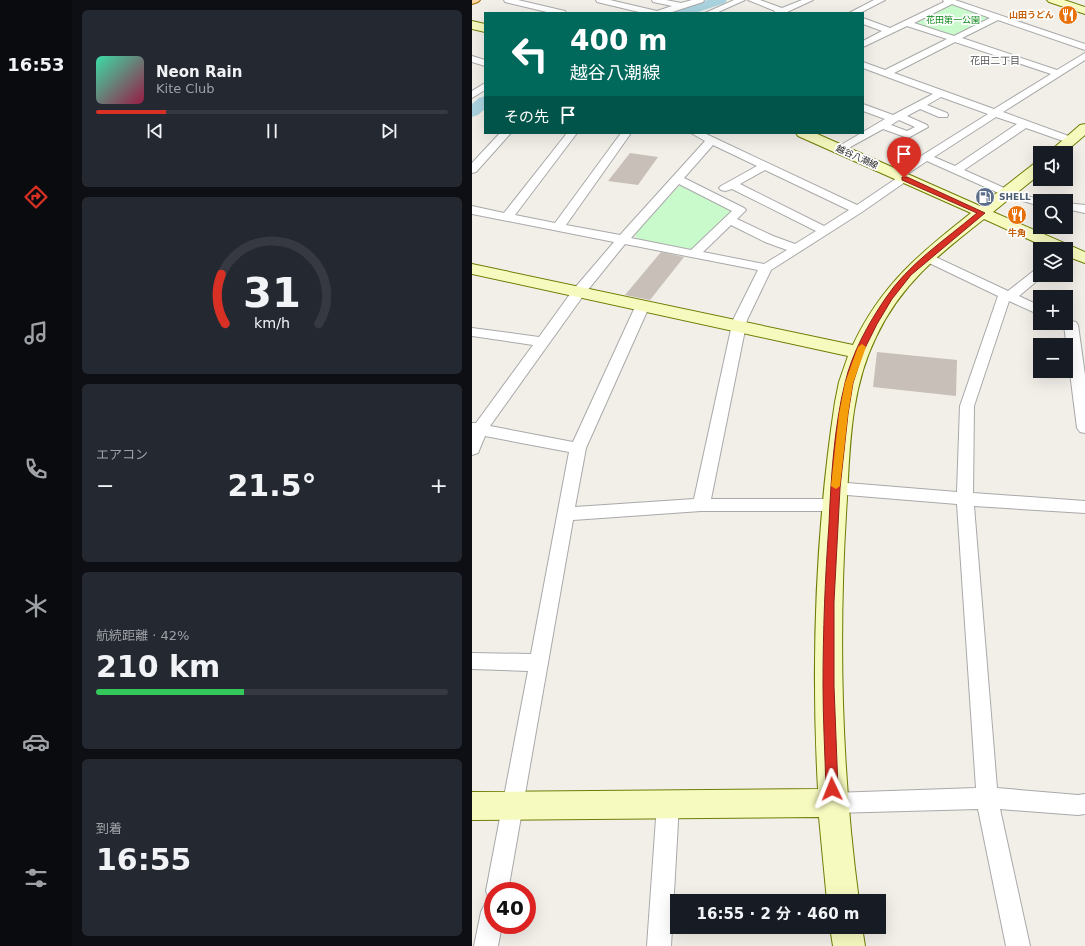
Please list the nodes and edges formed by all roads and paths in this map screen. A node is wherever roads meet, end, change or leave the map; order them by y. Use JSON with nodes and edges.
{"nodes":[{"id":1,"x":508,"y":0,"type":"edge"},
{"id":2,"x":540,"y":0,"type":"edge"},
{"id":3,"x":600,"y":0,"type":"edge"},
{"id":4,"x":656,"y":0,"type":"edge"},
{"id":5,"x":700,"y":0,"type":"edge"},
{"id":6,"x":741,"y":0,"type":"edge"},
{"id":7,"x":752,"y":0,"type":"edge"},
{"id":8,"x":809,"y":0,"type":"edge"},
{"id":9,"x":881,"y":0,"type":"edge"},
{"id":10,"x":1056,"y":0,"type":"edge"},
{"id":11,"x":949,"y":1,"type":"edge"},
{"id":12,"x":616,"y":4,"type":"junction"},
{"id":13,"x":530,"y":5,"type":"junction"},
{"id":14,"x":681,"y":6,"type":"junction"},
{"id":15,"x":604,"y":10,"type":"dead end"},
{"id":16,"x":1085,"y":11,"type":"edge"},
{"id":17,"x":558,"y":12,"type":"edge"},
{"id":18,"x":650,"y":12,"type":"edge"},
{"id":19,"x":663,"y":12,"type":"edge"},
{"id":20,"x":711,"y":12,"type":"edge"},
{"id":21,"x":780,"y":12,"type":"edge"},
{"id":22,"x":855,"y":12,"type":"edge"},
{"id":23,"x":998,"y":17,"type":"junction"},
{"id":24,"x":864,"y":21,"type":"edge"},
{"id":25,"x":907,"y":23,"type":"junction"},
{"id":26,"x":472,"y":25,"type":"edge"},
{"id":27,"x":484,"y":28,"type":"edge"},
{"id":28,"x":890,"y":31,"type":"junction"},
{"id":29,"x":955,"y":39,"type":"junction"},
{"id":30,"x":864,"y":44,"type":"edge"},
{"id":31,"x":1085,"y":47,"type":"edge"},
{"id":32,"x":1085,"y":56,"type":"edge"},
{"id":33,"x":472,"y":59,"type":"edge"},
{"id":34,"x":484,"y":63,"type":"edge"},
{"id":35,"x":864,"y":65,"type":"edge"},
{"id":36,"x":886,"y":73,"type":"junction"},
{"id":37,"x":1058,"y":73,"type":"junction"},
{"id":38,"x":484,"y":87,"type":"edge"},
{"id":39,"x":940,"y":93,"type":"junction"},
{"id":40,"x":472,"y":95,"type":"edge"},
{"id":41,"x":919,"y":105,"type":"junction"},
{"id":42,"x":864,"y":107,"type":"edge"},
{"id":43,"x":995,"y":113,"type":"junction"},
{"id":44,"x":943,"y":115,"type":"dead end"},
{"id":45,"x":896,"y":118,"type":"junction"},
{"id":46,"x":1025,"y":124,"type":"junction"},
{"id":47,"x":883,"y":125,"type":"junction"},
{"id":48,"x":1085,"y":128,"type":"edge"},
{"id":49,"x":505,"y":134,"type":"edge"},
{"id":50,"x":571,"y":134,"type":"edge"},
{"id":51,"x":625,"y":134,"type":"edge"},
{"id":52,"x":698,"y":134,"type":"edge"},
{"id":53,"x":805,"y":134,"type":"edge"},
{"id":54,"x":1070,"y":140,"type":"junction"},
{"id":55,"x":711,"y":141,"type":"junction"},
{"id":56,"x":1063,"y":146,"type":"edge"},
{"id":57,"x":839,"y":149,"type":"junction"},
{"id":58,"x":926,"y":157,"type":"junction"},
{"id":59,"x":765,"y":166,"type":"junction"},
{"id":60,"x":472,"y":170,"type":"edge"},
{"id":61,"x":957,"y":170,"type":"junction"},
{"id":62,"x":1033,"y":172,"type":"edge"},
{"id":63,"x":901,"y":177,"type":"junction"},
{"id":64,"x":676,"y":180,"type":"junction"},
{"id":65,"x":731,"y":184,"type":"junction"},
{"id":66,"x":1007,"y":193,"type":"junction"},
{"id":67,"x":711,"y":195,"type":"junction"},
{"id":68,"x":1033,"y":200,"type":"edge"},
{"id":69,"x":1073,"y":206,"type":"edge"},
{"id":70,"x":1084,"y":207,"type":"edge"},
{"id":71,"x":472,"y":210,"type":"edge"},
{"id":72,"x":858,"y":210,"type":"junction"},
{"id":73,"x":981,"y":213,"type":"junction"},
{"id":74,"x":507,"y":216,"type":"junction"},
{"id":75,"x":729,"y":220,"type":"junction"},
{"id":76,"x":558,"y":227,"type":"junction"},
{"id":77,"x":824,"y":231,"type":"junction"},
{"id":78,"x":623,"y":239,"type":"junction"},
{"id":79,"x":1048,"y":242,"type":"edge"},
{"id":80,"x":797,"y":249,"type":"junction"},
{"id":81,"x":695,"y":253,"type":"junction"},
{"id":82,"x":1073,"y":253,"type":"edge"},
{"id":83,"x":927,"y":257,"type":"junction"},
{"id":84,"x":1085,"y":258,"type":"edge"},
{"id":85,"x":766,"y":268,"type":"junction"},
{"id":86,"x":472,"y":269,"type":"edge"},
{"id":87,"x":1033,"y":277,"type":"edge"},
{"id":88,"x":578,"y":293,"type":"junction"},
{"id":89,"x":1007,"y":296,"type":"junction"},
{"id":90,"x":642,"y":307,"type":"junction"},
{"id":91,"x":1033,"y":308,"type":"edge"},
{"id":92,"x":1073,"y":326,"type":"edge"},
{"id":93,"x":738,"y":327,"type":"junction"},
{"id":94,"x":1070,"y":330,"type":"edge"},
{"id":95,"x":472,"y":332,"type":"edge"},
{"id":96,"x":1085,"y":332,"type":"edge"},
{"id":97,"x":542,"y":342,"type":"junction"},
{"id":98,"x":859,"y":352,"type":"junction"},
{"id":99,"x":1085,"y":428,"type":"edge"},
{"id":100,"x":476,"y":429,"type":"edge"},
{"id":101,"x":578,"y":448,"type":"junction"},
{"id":102,"x":472,"y":449,"type":"edge"},
{"id":103,"x":835,"y":496,"type":"junction"},
{"id":104,"x":965,"y":499,"type":"junction"},
{"id":105,"x":701,"y":505,"type":"junction"},
{"id":106,"x":1085,"y":507,"type":"edge"},
{"id":107,"x":567,"y":514,"type":"junction"},
{"id":108,"x":472,"y":661,"type":"edge"},
{"id":109,"x":538,"y":663,"type":"junction"},
{"id":110,"x":987,"y":798,"type":"junction"},
{"id":111,"x":833,"y":803,"type":"junction"},
{"id":112,"x":668,"y":804,"type":"junction"},
{"id":113,"x":1085,"y":804,"type":"edge"},
{"id":114,"x":472,"y":806,"type":"edge"},
{"id":115,"x":513,"y":806,"type":"junction"},
{"id":116,"x":499,"y":882,"type":"edge"},
{"id":117,"x":842,"y":894,"type":"edge"},
{"id":118,"x":488,"y":934,"type":"edge"},
{"id":119,"x":847,"y":934,"type":"edge"},
{"id":120,"x":486,"y":946,"type":"edge"},
{"id":121,"x":659,"y":946,"type":"edge"},
{"id":122,"x":849,"y":946,"type":"edge"},
{"id":123,"x":1018,"y":946,"type":"edge"}],
"edges":[{"from":1,"to":13,"type":"street"},
{"from":2,"to":13,"type":"street"},
{"from":3,"to":12,"type":"street"},
{"from":4,"to":14,"type":"street"},
{"from":5,"to":14,"type":"street"},
{"from":6,"to":20,"type":"street"},
{"from":7,"to":21,"type":"street"},
{"from":8,"to":21,"type":"street"},
{"from":9,"to":22,"type":"street"},
{"from":10,"to":16,"type":"street"},
{"from":11,"to":23,"type":"street"},
{"from":11,"to":25,"type":"street"},
{"from":12,"to":15,"type":"street"},
{"from":12,"to":18,"type":"street"},
{"from":13,"to":17,"type":"street"},
{"from":14,"to":19,"type":"street"},
{"from":23,"to":29,"type":"street"},
{"from":23,"to":31,"type":"street"},
{"from":24,"to":28,"type":"street"},
{"from":25,"to":28,"type":"street"},
{"from":25,"to":29,"type":"street"},
{"from":26,"to":27,"type":"street"},
{"from":28,"to":30,"type":"street"},
{"from":29,"to":36,"type":"street"},
{"from":29,"to":37,"type":"street"},
{"from":32,"to":37,"type":"street"},
{"from":33,"to":34,"type":"street"},
{"from":35,"to":36,"type":"street"},
{"from":36,"to":39,"type":"street"},
{"from":37,"to":43,"type":"street"},
{"from":38,"to":40,"type":"street"},
{"from":39,"to":41,"type":"street"},
{"from":39,"to":43,"type":"street"},
{"from":41,"to":44,"type":"street"},
{"from":41,"to":45,"type":"street"},
{"from":42,"to":45,"type":"street"},
{"from":43,"to":46,"type":"street"},
{"from":43,"to":58,"type":"street"},
{"from":45,"to":47,"type":"street"},
{"from":45,"to":47,"type":"street"},
{"from":46,"to":54,"type":"street"},
{"from":46,"to":61,"type":"street"},
{"from":47,"to":57,"type":"street"},
{"from":48,"to":54,"type":"street"},
{"from":49,"to":60,"type":"street"},
{"from":50,"to":74,"type":"street"},
{"from":51,"to":76,"type":"street"},
{"from":52,"to":55,"type":"street"},
{"from":53,"to":57,"type":"street","name":"越谷八潮線"},
{"from":54,"to":56,"type":"street"},
{"from":55,"to":59,"type":"street"},
{"from":55,"to":64,"type":"street"},
{"from":57,"to":63,"type":"street","name":"越谷八潮線"},
{"from":58,"to":61,"type":"street"},
{"from":58,"to":63,"type":"street"},
{"from":59,"to":65,"type":"street"},
{"from":59,"to":72,"type":"street"},
{"from":61,"to":66,"type":"street"},
{"from":62,"to":66,"type":"street"},
{"from":63,"to":72,"type":"street"},
{"from":63,"to":73,"type":"street","name":"越谷八潮線"},
{"from":64,"to":67,"type":"street"},
{"from":64,"to":78,"type":"street"},
{"from":65,"to":67,"type":"street"},
{"from":65,"to":77,"type":"street"},
{"from":66,"to":68,"type":"street"},
{"from":66,"to":73,"type":"street"},
{"from":67,"to":75,"type":"street"},
{"from":69,"to":70,"type":"street"},
{"from":71,"to":74,"type":"street"},
{"from":72,"to":77,"type":"street"},
{"from":73,"to":79,"type":"street","name":"越谷八潮線"},
{"from":73,"to":83,"type":"street"},
{"from":74,"to":76,"type":"street"},
{"from":75,"to":80,"type":"street"},
{"from":75,"to":81,"type":"street"},
{"from":76,"to":78,"type":"street"},
{"from":77,"to":80,"type":"street"},
{"from":78,"to":81,"type":"street"},
{"from":78,"to":88,"type":"street"},
{"from":80,"to":85,"type":"street"},
{"from":81,"to":85,"type":"street"},
{"from":82,"to":84,"type":"street","name":"越谷八潮線"},
{"from":83,"to":89,"type":"street"},
{"from":83,"to":98,"type":"street"},
{"from":85,"to":93,"type":"street"},
{"from":86,"to":88,"type":"street"},
{"from":87,"to":89,"type":"street"},
{"from":88,"to":90,"type":"street"},
{"from":88,"to":97,"type":"street"},
{"from":89,"to":91,"type":"street"},
{"from":89,"to":104,"type":"street"},
{"from":90,"to":93,"type":"street"},
{"from":90,"to":101,"type":"street"},
{"from":92,"to":96,"type":"street"},
{"from":93,"to":98,"type":"street"},
{"from":93,"to":105,"type":"street"},
{"from":94,"to":99,"type":"street"},
{"from":95,"to":97,"type":"street"},
{"from":97,"to":100,"type":"street"},
{"from":98,"to":103,"type":"street"},
{"from":100,"to":101,"type":"street"},
{"from":100,"to":102,"type":"street"},
{"from":101,"to":107,"type":"street"},
{"from":103,"to":104,"type":"street"},
{"from":103,"to":105,"type":"street"},
{"from":103,"to":111,"type":"street"},
{"from":104,"to":106,"type":"street"},
{"from":104,"to":110,"type":"street"},
{"from":105,"to":107,"type":"street"},
{"from":107,"to":109,"type":"street"},
{"from":108,"to":109,"type":"street"},
{"from":109,"to":115,"type":"street"},
{"from":110,"to":111,"type":"street"},
{"from":110,"to":113,"type":"street"},
{"from":110,"to":123,"type":"street"},
{"from":111,"to":112,"type":"street"},
{"from":111,"to":117,"type":"street"},
{"from":112,"to":115,"type":"street"},
{"from":112,"to":121,"type":"street"},
{"from":114,"to":115,"type":"street"},
{"from":115,"to":116,"type":"street"},
{"from":118,"to":120,"type":"street"},
{"from":119,"to":122,"type":"street"}]}
